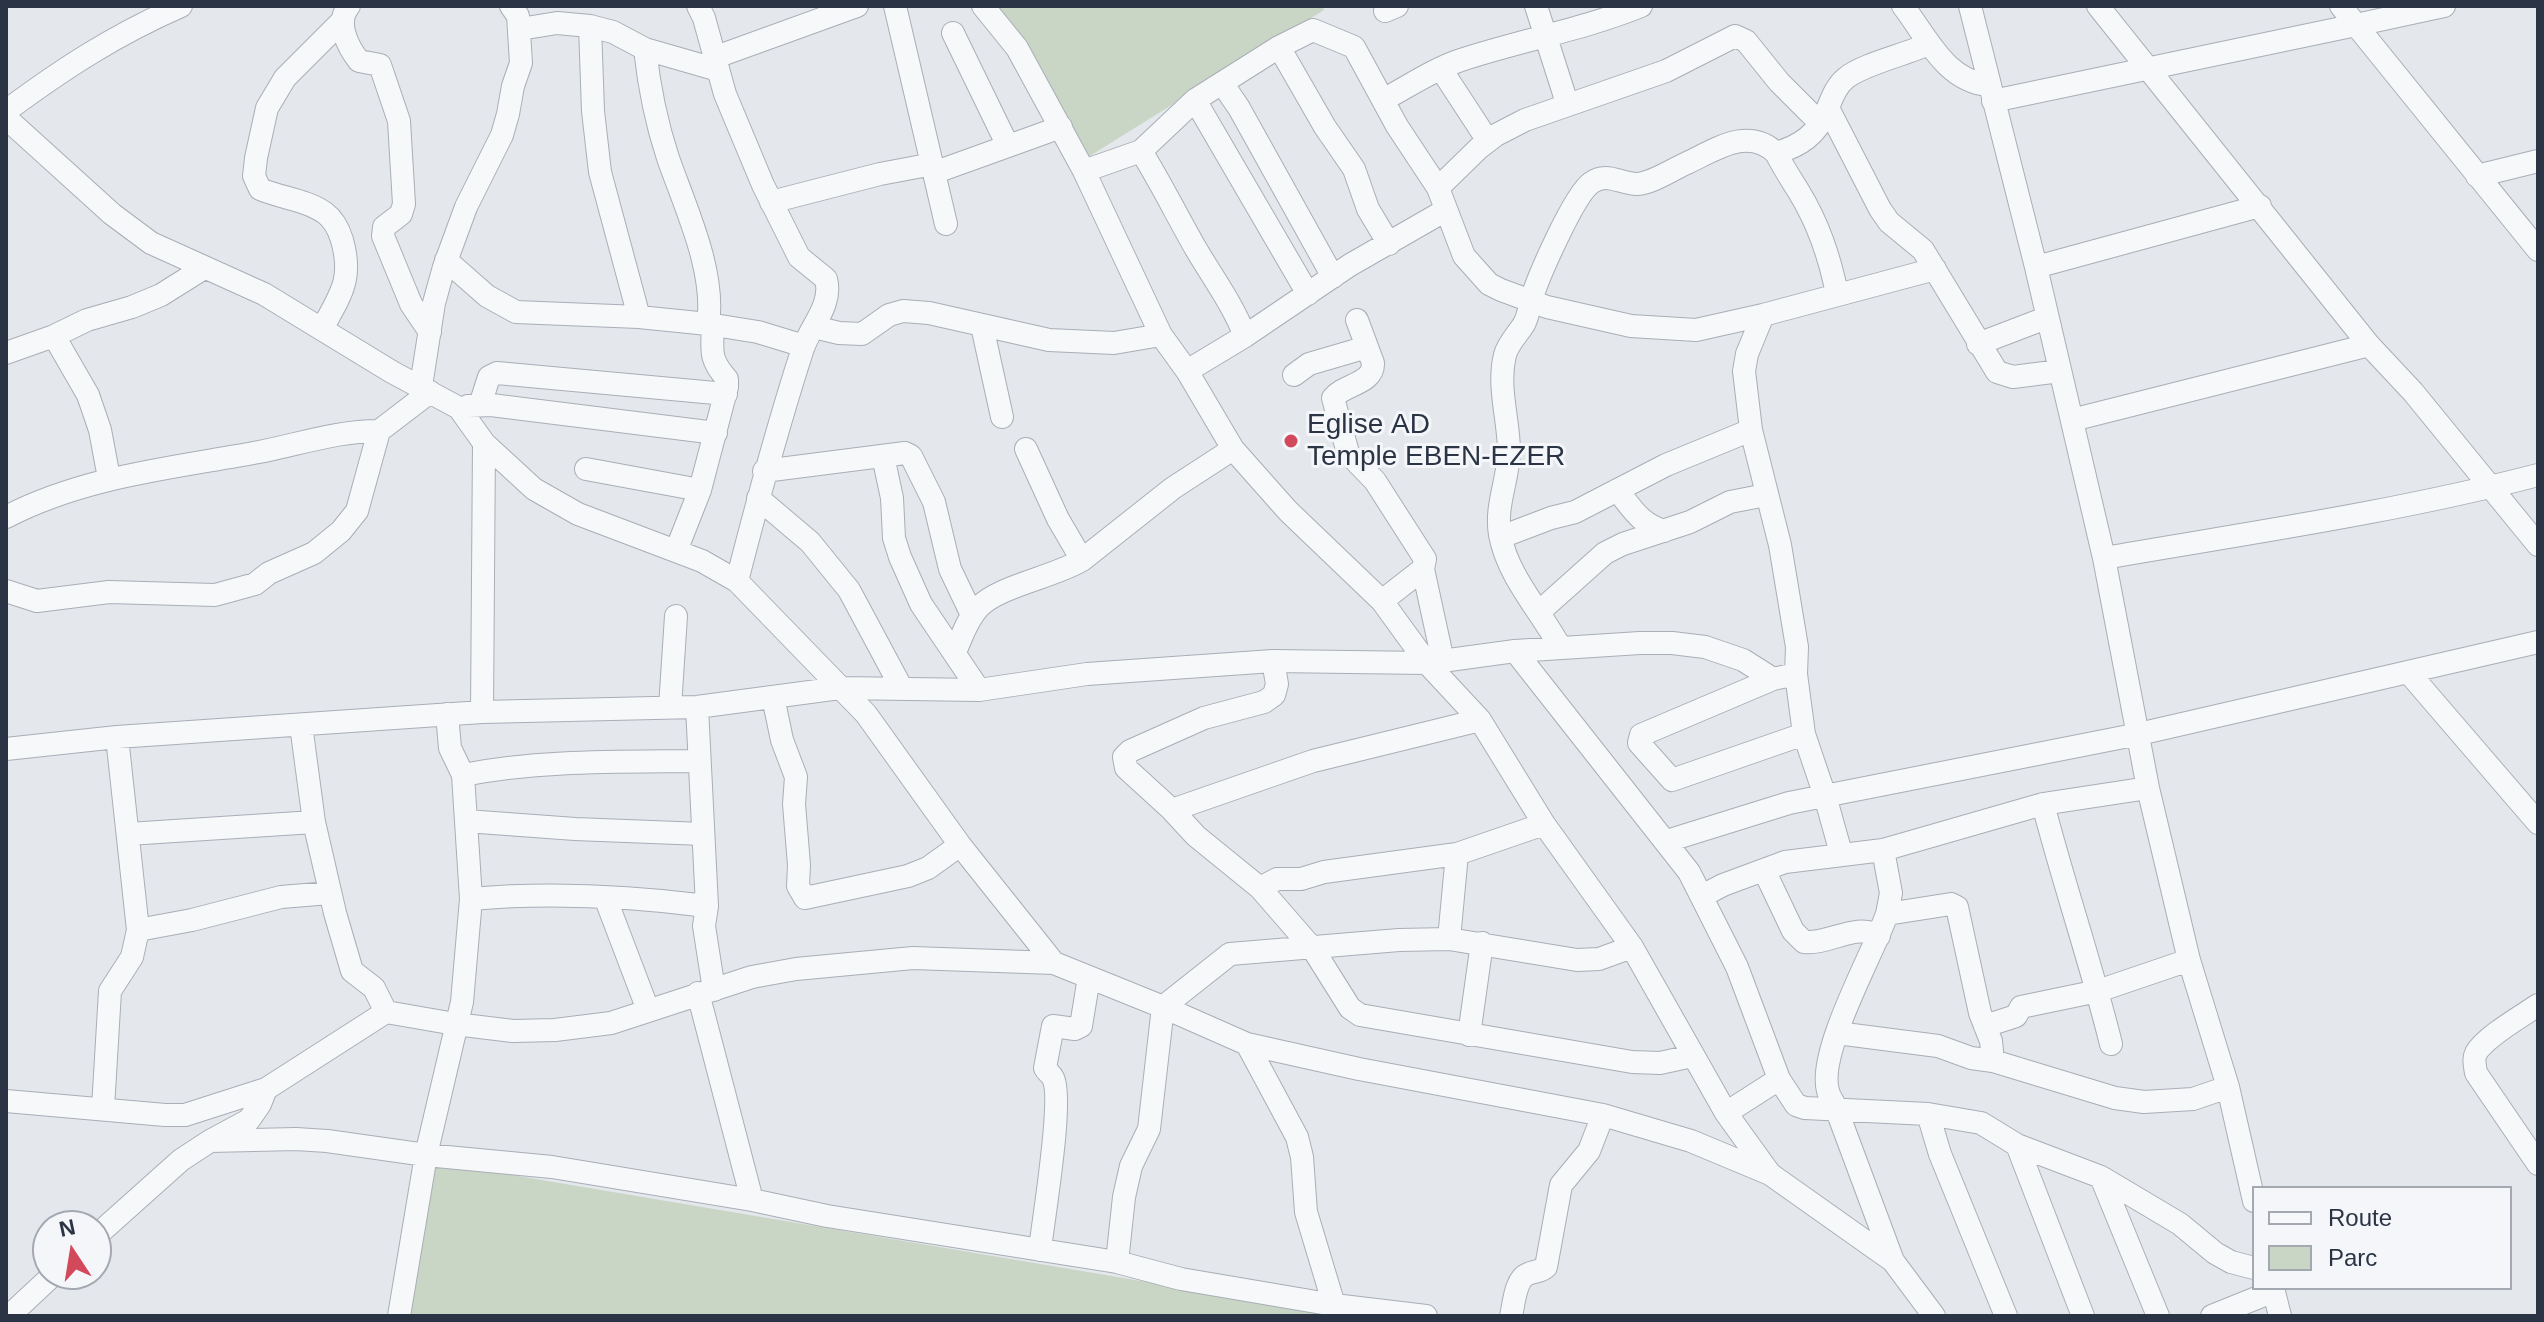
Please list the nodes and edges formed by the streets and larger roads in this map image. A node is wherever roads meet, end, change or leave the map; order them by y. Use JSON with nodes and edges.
{"nodes":[{"id":1,"x":181,"y":6,"type":"edge"},
{"id":2,"x":511,"y":6,"type":"edge"},
{"id":3,"x":698,"y":6,"type":"edge"},
{"id":4,"x":857,"y":6,"type":"edge"},
{"id":5,"x":895,"y":6,"type":"edge"},
{"id":6,"x":983,"y":6,"type":"edge"},
{"id":7,"x":1536,"y":6,"type":"edge"},
{"id":8,"x":1641,"y":6,"type":"edge"},
{"id":9,"x":1903,"y":6,"type":"edge"},
{"id":10,"x":1970,"y":6,"type":"edge"},
{"id":11,"x":2098,"y":6,"type":"edge"},
{"id":12,"x":2341,"y":6,"type":"edge"},
{"id":13,"x":2444,"y":6,"type":"edge"},
{"id":14,"x":346,"y":14,"type":"edge"},
{"id":15,"x":2356,"y":25,"type":"junction"},
{"id":16,"x":590,"y":26,"type":"junction"},
{"id":17,"x":520,"y":29,"type":"junction"},
{"id":18,"x":953,"y":33,"type":"dead end"},
{"id":19,"x":1544,"y":38,"type":"junction"},
{"id":20,"x":1928,"y":44,"type":"junction"},
{"id":21,"x":1279,"y":47,"type":"junction"},
{"id":22,"x":645,"y":49,"type":"junction"},
{"id":23,"x":717,"y":64,"type":"junction"},
{"id":24,"x":1441,"y":69,"type":"junction"},
{"id":25,"x":2149,"y":70,"type":"junction"},
{"id":26,"x":1222,"y":83,"type":"junction"},
{"id":27,"x":1991,"y":93,"type":"junction"},
{"id":28,"x":1195,"y":100,"type":"junction"},
{"id":29,"x":1383,"y":100,"type":"junction"},
{"id":30,"x":1567,"y":103,"type":"junction"},
{"id":31,"x":6,"y":111,"type":"edge"},
{"id":32,"x":1824,"y":116,"type":"junction"},
{"id":33,"x":6,"y":118,"type":"edge"},
{"id":34,"x":1061,"y":127,"type":"junction"},
{"id":35,"x":1488,"y":141,"type":"junction"},
{"id":36,"x":1008,"y":146,"type":"junction"},
{"id":37,"x":1141,"y":151,"type":"junction"},
{"id":38,"x":1776,"y":153,"type":"junction"},
{"id":39,"x":2538,"y":161,"type":"edge"},
{"id":40,"x":934,"y":168,"type":"junction"},
{"id":41,"x":1084,"y":171,"type":"junction"},
{"id":42,"x":2477,"y":176,"type":"junction"},
{"id":43,"x":1438,"y":188,"type":"junction"},
{"id":44,"x":771,"y":202,"type":"junction"},
{"id":45,"x":2260,"y":206,"type":"junction"},
{"id":46,"x":1446,"y":210,"type":"junction"},
{"id":47,"x":946,"y":224,"type":"dead end"},
{"id":48,"x":1389,"y":244,"type":"junction"},
{"id":49,"x":2538,"y":250,"type":"edge"},
{"id":50,"x":446,"y":260,"type":"junction"},
{"id":51,"x":2036,"y":267,"type":"junction"},
{"id":52,"x":204,"y":268,"type":"junction"},
{"id":53,"x":1935,"y":269,"type":"junction"},
{"id":54,"x":1333,"y":277,"type":"junction"},
{"id":55,"x":1308,"y":294,"type":"junction"},
{"id":56,"x":1837,"y":294,"type":"junction"},
{"id":57,"x":1531,"y":300,"type":"junction"},
{"id":58,"x":1763,"y":315,"type":"junction"},
{"id":59,"x":639,"y":317,"type":"junction"},
{"id":60,"x":2046,"y":318,"type":"junction"},
{"id":61,"x":1357,"y":320,"type":"dead end"},
{"id":62,"x":711,"y":324,"type":"junction"},
{"id":63,"x":982,"y":326,"type":"junction"},
{"id":64,"x":323,"y":327,"type":"junction"},
{"id":65,"x":430,"y":332,"type":"junction"},
{"id":66,"x":1161,"y":335,"type":"junction"},
{"id":67,"x":54,"y":336,"type":"junction"},
{"id":68,"x":1245,"y":336,"type":"junction"},
{"id":69,"x":809,"y":337,"type":"junction"},
{"id":70,"x":1978,"y":344,"type":"junction"},
{"id":71,"x":2369,"y":345,"type":"junction"},
{"id":72,"x":1367,"y":347,"type":"junction"},
{"id":73,"x":6,"y":353,"type":"edge"},
{"id":74,"x":1187,"y":371,"type":"junction"},
{"id":75,"x":2060,"y":371,"type":"junction"},
{"id":76,"x":1294,"y":375,"type":"dead end"},
{"id":77,"x":426,"y":389,"type":"junction"},
{"id":78,"x":726,"y":394,"type":"junction"},
{"id":79,"x":470,"y":406,"type":"junction"},
{"id":80,"x":1002,"y":417,"type":"dead end"},
{"id":81,"x":2072,"y":420,"type":"junction"},
{"id":82,"x":1751,"y":430,"type":"junction"},
{"id":83,"x":379,"y":431,"type":"junction"},
{"id":84,"x":716,"y":433,"type":"junction"},
{"id":85,"x":484,"y":443,"type":"junction"},
{"id":86,"x":1026,"y":449,"type":"dead end"},
{"id":87,"x":1233,"y":449,"type":"junction"},
{"id":88,"x":883,"y":456,"type":"junction"},
{"id":89,"x":586,"y":469,"type":"dead end"},
{"id":90,"x":764,"y":471,"type":"junction"},
{"id":91,"x":2538,"y":475,"type":"edge"},
{"id":92,"x":109,"y":478,"type":"junction"},
{"id":93,"x":2489,"y":488,"type":"junction"},
{"id":94,"x":700,"y":490,"type":"junction"},
{"id":95,"x":1617,"y":490,"type":"junction"},
{"id":96,"x":1766,"y":495,"type":"junction"},
{"id":97,"x":758,"y":498,"type":"junction"},
{"id":98,"x":6,"y":517,"type":"edge"},
{"id":99,"x":1664,"y":531,"type":"junction"},
{"id":100,"x":1501,"y":537,"type":"junction"},
{"id":101,"x":2538,"y":545,"type":"edge"},
{"id":102,"x":676,"y":551,"type":"junction"},
{"id":103,"x":2104,"y":558,"type":"junction"},
{"id":104,"x":1082,"y":560,"type":"junction"},
{"id":105,"x":1423,"y":569,"type":"junction"},
{"id":106,"x":737,"y":581,"type":"junction"},
{"id":107,"x":6,"y":591,"type":"edge"},
{"id":108,"x":1382,"y":601,"type":"junction"},
{"id":109,"x":1539,"y":612,"type":"junction"},
{"id":110,"x":972,"y":615,"type":"junction"},
{"id":111,"x":676,"y":616,"type":"dead end"},
{"id":112,"x":2538,"y":642,"type":"edge"},
{"id":113,"x":1560,"y":647,"type":"junction"},
{"id":114,"x":1515,"y":651,"type":"junction"},
{"id":115,"x":955,"y":652,"type":"junction"},
{"id":116,"x":1273,"y":661,"type":"junction"},
{"id":117,"x":1435,"y":662,"type":"junction"},
{"id":118,"x":2409,"y":673,"type":"junction"},
{"id":119,"x":1796,"y":674,"type":"junction"},
{"id":120,"x":1773,"y":679,"type":"junction"},
{"id":121,"x":901,"y":687,"type":"junction"},
{"id":122,"x":840,"y":688,"type":"junction"},
{"id":123,"x":979,"y":690,"type":"junction"},
{"id":124,"x":773,"y":697,"type":"junction"},
{"id":125,"x":670,"y":707,"type":"junction"},
{"id":126,"x":697,"y":707,"type":"junction"},
{"id":127,"x":482,"y":712,"type":"junction"},
{"id":128,"x":447,"y":714,"type":"junction"},
{"id":129,"x":1480,"y":720,"type":"junction"},
{"id":130,"x":301,"y":725,"type":"junction"},
{"id":131,"x":1804,"y":734,"type":"junction"},
{"id":132,"x":2139,"y":734,"type":"junction"},
{"id":133,"x":117,"y":737,"type":"junction"},
{"id":134,"x":6,"y":749,"type":"edge"},
{"id":135,"x":699,"y":761,"type":"junction"},
{"id":136,"x":463,"y":775,"type":"junction"},
{"id":137,"x":2148,"y":788,"type":"junction"},
{"id":138,"x":1825,"y":796,"type":"junction"},
{"id":139,"x":2043,"y":804,"type":"junction"},
{"id":140,"x":1172,"y":810,"type":"junction"},
{"id":141,"x":466,"y":821,"type":"junction"},
{"id":142,"x":314,"y":822,"type":"junction"},
{"id":143,"x":2538,"y":823,"type":"edge"},
{"id":144,"x":1544,"y":824,"type":"junction"},
{"id":145,"x":128,"y":834,"type":"junction"},
{"id":146,"x":703,"y":834,"type":"junction"},
{"id":147,"x":1667,"y":841,"type":"junction"},
{"id":148,"x":960,"y":845,"type":"junction"},
{"id":149,"x":1883,"y":850,"type":"junction"},
{"id":150,"x":1841,"y":853,"type":"junction"},
{"id":151,"x":1457,"y":854,"type":"junction"},
{"id":152,"x":1764,"y":870,"type":"junction"},
{"id":153,"x":1260,"y":888,"type":"junction"},
{"id":154,"x":330,"y":893,"type":"junction"},
{"id":155,"x":1702,"y":896,"type":"junction"},
{"id":156,"x":605,"y":897,"type":"junction"},
{"id":157,"x":471,"y":899,"type":"junction"},
{"id":158,"x":707,"y":906,"type":"junction"},
{"id":159,"x":1887,"y":914,"type":"junction"},
{"id":160,"x":138,"y":930,"type":"junction"},
{"id":161,"x":1879,"y":936,"type":"junction"},
{"id":162,"x":1449,"y":939,"type":"junction"},
{"id":163,"x":1482,"y":943,"type":"junction"},
{"id":164,"x":1632,"y":947,"type":"junction"},
{"id":165,"x":1313,"y":949,"type":"junction"},
{"id":166,"x":2189,"y":960,"type":"junction"},
{"id":167,"x":1054,"y":963,"type":"junction"},
{"id":168,"x":1089,"y":977,"type":"junction"},
{"id":169,"x":706,"y":991,"type":"junction"},
{"id":170,"x":2098,"y":991,"type":"junction"},
{"id":171,"x":2538,"y":1005,"type":"edge"},
{"id":172,"x":1163,"y":1007,"type":"junction"},
{"id":173,"x":648,"y":1010,"type":"junction"},
{"id":174,"x":386,"y":1012,"type":"junction"},
{"id":175,"x":455,"y":1024,"type":"junction"},
{"id":176,"x":1985,"y":1026,"type":"junction"},
{"id":177,"x":1837,"y":1033,"type":"junction"},
{"id":178,"x":1469,"y":1035,"type":"junction"},
{"id":179,"x":1247,"y":1044,"type":"junction"},
{"id":180,"x":2111,"y":1044,"type":"dead end"},
{"id":181,"x":1692,"y":1056,"type":"junction"},
{"id":182,"x":1993,"y":1061,"type":"junction"},
{"id":183,"x":1779,"y":1079,"type":"junction"},
{"id":184,"x":2228,"y":1087,"type":"junction"},
{"id":185,"x":266,"y":1089,"type":"junction"},
{"id":186,"x":6,"y":1101,"type":"edge"},
{"id":187,"x":103,"y":1108,"type":"junction"},
{"id":188,"x":1836,"y":1108,"type":"junction"},
{"id":189,"x":1726,"y":1113,"type":"junction"},
{"id":190,"x":1928,"y":1114,"type":"junction"},
{"id":191,"x":1603,"y":1115,"type":"junction"},
{"id":192,"x":210,"y":1141,"type":"junction"},
{"id":193,"x":2017,"y":1145,"type":"junction"},
{"id":194,"x":426,"y":1155,"type":"junction"},
{"id":195,"x":2538,"y":1164,"type":"edge"},
{"id":196,"x":1770,"y":1174,"type":"junction"},
{"id":197,"x":2101,"y":1177,"type":"junction"},
{"id":198,"x":2252,"y":1192,"type":"edge"},
{"id":199,"x":752,"y":1200,"type":"junction"},
{"id":200,"x":112,"y":1222,"type":"edge"},
{"id":201,"x":1040,"y":1250,"type":"junction"},
{"id":202,"x":1893,"y":1261,"type":"junction"},
{"id":203,"x":1117,"y":1262,"type":"junction"},
{"id":204,"x":2252,"y":1267,"type":"edge"},
{"id":205,"x":37,"y":1290,"type":"edge"},
{"id":206,"x":2274,"y":1290,"type":"edge"},
{"id":207,"x":1334,"y":1305,"type":"junction"},
{"id":208,"x":1932,"y":1314,"type":"edge"},
{"id":209,"x":9,"y":1316,"type":"edge"},
{"id":210,"x":399,"y":1316,"type":"edge"},
{"id":211,"x":1426,"y":1316,"type":"edge"},
{"id":212,"x":1511,"y":1316,"type":"edge"},
{"id":213,"x":2006,"y":1316,"type":"edge"},
{"id":214,"x":2083,"y":1316,"type":"edge"},
{"id":215,"x":2158,"y":1316,"type":"edge"},
{"id":216,"x":2212,"y":1316,"type":"edge"},
{"id":217,"x":2280,"y":1316,"type":"edge"}],
"edges":[{"from":1,"to":31,"type":"street"},
{"from":2,"to":17,"type":"street"},
{"from":3,"to":23,"type":"street"},
{"from":4,"to":23,"type":"street"},
{"from":5,"to":40,"type":"street"},
{"from":6,"to":34,"type":"street"},
{"from":7,"to":19,"type":"street"},
{"from":8,"to":19,"type":"street"},
{"from":9,"to":20,"type":"street"},
{"from":10,"to":27,"type":"street"},
{"from":11,"to":25,"type":"street"},
{"from":12,"to":15,"type":"street"},
{"from":13,"to":15,"type":"street"},
{"from":14,"to":64,"type":"street"},
{"from":14,"to":65,"type":"street"},
{"from":15,"to":25,"type":"street"},
{"from":15,"to":42,"type":"street"},
{"from":16,"to":17,"type":"street"},
{"from":16,"to":22,"type":"street"},
{"from":16,"to":59,"type":"street"},
{"from":17,"to":50,"type":"street"},
{"from":18,"to":36,"type":"street"},
{"from":19,"to":24,"type":"street"},
{"from":19,"to":30,"type":"street"},
{"from":20,"to":27,"type":"street"},
{"from":20,"to":32,"type":"street"},
{"from":21,"to":26,"type":"street"},
{"from":21,"to":29,"type":"street"},
{"from":21,"to":48,"type":"street"},
{"from":22,"to":23,"type":"street"},
{"from":22,"to":62,"type":"street"},
{"from":23,"to":44,"type":"street"},
{"from":24,"to":29,"type":"street"},
{"from":24,"to":35,"type":"street"},
{"from":25,"to":27,"type":"street"},
{"from":25,"to":45,"type":"street"},
{"from":26,"to":28,"type":"street"},
{"from":26,"to":54,"type":"street"},
{"from":27,"to":51,"type":"street"},
{"from":28,"to":37,"type":"street"},
{"from":28,"to":55,"type":"street"},
{"from":29,"to":43,"type":"street"},
{"from":30,"to":32,"type":"street"},
{"from":30,"to":35,"type":"street"},
{"from":32,"to":38,"type":"street"},
{"from":32,"to":53,"type":"street"},
{"from":33,"to":52,"type":"street"},
{"from":34,"to":36,"type":"street"},
{"from":34,"to":41,"type":"street"},
{"from":35,"to":43,"type":"street"},
{"from":36,"to":40,"type":"street"},
{"from":37,"to":41,"type":"street"},
{"from":37,"to":68,"type":"street"},
{"from":38,"to":56,"type":"street"},
{"from":38,"to":57,"type":"street"},
{"from":39,"to":42,"type":"street"},
{"from":40,"to":44,"type":"street"},
{"from":40,"to":47,"type":"street"},
{"from":41,"to":66,"type":"street"},
{"from":42,"to":49,"type":"street"},
{"from":43,"to":46,"type":"street"},
{"from":44,"to":69,"type":"street"},
{"from":45,"to":51,"type":"street"},
{"from":45,"to":71,"type":"street"},
{"from":46,"to":48,"type":"street"},
{"from":46,"to":57,"type":"street"},
{"from":48,"to":54,"type":"street"},
{"from":50,"to":59,"type":"street"},
{"from":50,"to":65,"type":"street"},
{"from":51,"to":60,"type":"street"},
{"from":52,"to":64,"type":"street"},
{"from":52,"to":67,"type":"street"},
{"from":53,"to":56,"type":"street"},
{"from":53,"to":70,"type":"street"},
{"from":54,"to":55,"type":"street"},
{"from":55,"to":68,"type":"street"},
{"from":56,"to":58,"type":"street"},
{"from":57,"to":58,"type":"street"},
{"from":57,"to":100,"type":"street"},
{"from":58,"to":82,"type":"street"},
{"from":59,"to":62,"type":"street"},
{"from":60,"to":70,"type":"street"},
{"from":60,"to":75,"type":"street"},
{"from":61,"to":72,"type":"street"},
{"from":62,"to":69,"type":"street"},
{"from":62,"to":78,"type":"street"},
{"from":63,"to":66,"type":"street"},
{"from":63,"to":69,"type":"street"},
{"from":63,"to":80,"type":"street"},
{"from":64,"to":77,"type":"street"},
{"from":65,"to":77,"type":"street"},
{"from":66,"to":74,"type":"street"},
{"from":67,"to":73,"type":"street"},
{"from":67,"to":92,"type":"street"},
{"from":68,"to":74,"type":"street"},
{"from":69,"to":90,"type":"street"},
{"from":70,"to":75,"type":"street"},
{"from":71,"to":81,"type":"street"},
{"from":71,"to":93,"type":"street"},
{"from":72,"to":76,"type":"street"},
{"from":72,"to":105,"type":"street"},
{"from":74,"to":87,"type":"street"},
{"from":75,"to":81,"type":"street"},
{"from":77,"to":79,"type":"street"},
{"from":77,"to":83,"type":"street"},
{"from":78,"to":79,"type":"street"},
{"from":78,"to":84,"type":"street"},
{"from":79,"to":84,"type":"street"},
{"from":79,"to":85,"type":"street"},
{"from":81,"to":103,"type":"street"},
{"from":82,"to":95,"type":"street"},
{"from":82,"to":96,"type":"street"},
{"from":83,"to":92,"type":"street"},
{"from":83,"to":107,"type":"street"},
{"from":84,"to":94,"type":"street"},
{"from":85,"to":102,"type":"street"},
{"from":85,"to":127,"type":"street"},
{"from":86,"to":104,"type":"street"},
{"from":87,"to":104,"type":"street"},
{"from":87,"to":108,"type":"street"},
{"from":88,"to":90,"type":"street"},
{"from":88,"to":110,"type":"street"},
{"from":88,"to":115,"type":"street"},
{"from":89,"to":94,"type":"street"},
{"from":90,"to":97,"type":"street"},
{"from":91,"to":93,"type":"street"},
{"from":92,"to":98,"type":"street"},
{"from":93,"to":101,"type":"street"},
{"from":93,"to":103,"type":"street"},
{"from":94,"to":102,"type":"street"},
{"from":95,"to":99,"type":"street"},
{"from":95,"to":100,"type":"street"},
{"from":96,"to":99,"type":"street"},
{"from":96,"to":119,"type":"street"},
{"from":97,"to":106,"type":"street"},
{"from":97,"to":121,"type":"street"},
{"from":99,"to":109,"type":"street"},
{"from":100,"to":109,"type":"street"},
{"from":102,"to":106,"type":"street"},
{"from":103,"to":132,"type":"street"},
{"from":104,"to":110,"type":"street"},
{"from":105,"to":108,"type":"street"},
{"from":105,"to":117,"type":"street"},
{"from":106,"to":122,"type":"street"},
{"from":108,"to":117,"type":"street"},
{"from":109,"to":113,"type":"street"},
{"from":110,"to":115,"type":"street"},
{"from":111,"to":125,"type":"street"},
{"from":112,"to":118,"type":"street"},
{"from":113,"to":114,"type":"street"},
{"from":113,"to":120,"type":"street"},
{"from":114,"to":117,"type":"street"},
{"from":114,"to":147,"type":"street"},
{"from":115,"to":123,"type":"street"},
{"from":116,"to":117,"type":"street"},
{"from":116,"to":123,"type":"street"},
{"from":116,"to":140,"type":"street"},
{"from":117,"to":129,"type":"street"},
{"from":118,"to":132,"type":"street"},
{"from":118,"to":143,"type":"street"},
{"from":119,"to":120,"type":"street"},
{"from":119,"to":131,"type":"street"},
{"from":120,"to":131,"type":"street"},
{"from":121,"to":122,"type":"street"},
{"from":121,"to":123,"type":"street"},
{"from":122,"to":124,"type":"street"},
{"from":122,"to":148,"type":"street"},
{"from":124,"to":126,"type":"street"},
{"from":124,"to":148,"type":"street"},
{"from":125,"to":126,"type":"street"},
{"from":125,"to":127,"type":"street"},
{"from":126,"to":135,"type":"street"},
{"from":127,"to":128,"type":"street"},
{"from":128,"to":130,"type":"street"},
{"from":128,"to":136,"type":"street"},
{"from":129,"to":140,"type":"street"},
{"from":129,"to":144,"type":"street"},
{"from":130,"to":133,"type":"street"},
{"from":130,"to":142,"type":"street"},
{"from":131,"to":138,"type":"street"},
{"from":132,"to":137,"type":"street"},
{"from":132,"to":138,"type":"street"},
{"from":133,"to":134,"type":"street"},
{"from":133,"to":145,"type":"street"},
{"from":135,"to":136,"type":"street"},
{"from":135,"to":146,"type":"street"},
{"from":136,"to":141,"type":"street"},
{"from":137,"to":139,"type":"street"},
{"from":137,"to":166,"type":"street"},
{"from":138,"to":147,"type":"street"},
{"from":138,"to":150,"type":"street"},
{"from":139,"to":149,"type":"street"},
{"from":139,"to":170,"type":"street"},
{"from":140,"to":153,"type":"street"},
{"from":141,"to":146,"type":"street"},
{"from":141,"to":157,"type":"street"},
{"from":142,"to":145,"type":"street"},
{"from":142,"to":154,"type":"street"},
{"from":144,"to":151,"type":"street"},
{"from":144,"to":164,"type":"street"},
{"from":145,"to":160,"type":"street"},
{"from":146,"to":158,"type":"street"},
{"from":147,"to":155,"type":"street"},
{"from":148,"to":167,"type":"street"},
{"from":149,"to":150,"type":"street"},
{"from":149,"to":159,"type":"street"},
{"from":150,"to":152,"type":"street"},
{"from":151,"to":153,"type":"street"},
{"from":151,"to":162,"type":"street"},
{"from":152,"to":155,"type":"street"},
{"from":152,"to":161,"type":"street"},
{"from":153,"to":165,"type":"street"},
{"from":154,"to":160,"type":"street"},
{"from":154,"to":174,"type":"street"},
{"from":155,"to":183,"type":"street"},
{"from":156,"to":157,"type":"street"},
{"from":156,"to":158,"type":"street"},
{"from":156,"to":173,"type":"street"},
{"from":157,"to":175,"type":"street"},
{"from":158,"to":169,"type":"street"},
{"from":159,"to":161,"type":"street"},
{"from":159,"to":176,"type":"street"},
{"from":160,"to":187,"type":"street"},
{"from":161,"to":177,"type":"street"},
{"from":162,"to":163,"type":"street"},
{"from":162,"to":165,"type":"street"},
{"from":163,"to":164,"type":"street"},
{"from":163,"to":178,"type":"street"},
{"from":164,"to":181,"type":"street"},
{"from":165,"to":172,"type":"street"},
{"from":165,"to":178,"type":"street"},
{"from":166,"to":170,"type":"street"},
{"from":166,"to":184,"type":"street"},
{"from":167,"to":168,"type":"street"},
{"from":167,"to":169,"type":"street"},
{"from":168,"to":172,"type":"street"},
{"from":168,"to":201,"type":"street"},
{"from":169,"to":173,"type":"street"},
{"from":169,"to":199,"type":"street"},
{"from":170,"to":176,"type":"street"},
{"from":170,"to":180,"type":"street"},
{"from":171,"to":195,"type":"street"},
{"from":172,"to":179,"type":"street"},
{"from":172,"to":203,"type":"street"},
{"from":173,"to":175,"type":"street"},
{"from":174,"to":175,"type":"street"},
{"from":174,"to":185,"type":"street"},
{"from":175,"to":194,"type":"street"},
{"from":176,"to":182,"type":"street"},
{"from":177,"to":182,"type":"street"},
{"from":177,"to":188,"type":"street"},
{"from":178,"to":181,"type":"street"},
{"from":179,"to":191,"type":"street"},
{"from":179,"to":207,"type":"street"},
{"from":181,"to":189,"type":"street"},
{"from":182,"to":184,"type":"street"},
{"from":183,"to":188,"type":"street"},
{"from":183,"to":189,"type":"street"},
{"from":184,"to":198,"type":"street"},
{"from":185,"to":187,"type":"street"},
{"from":185,"to":192,"type":"street"},
{"from":186,"to":187,"type":"street"},
{"from":188,"to":190,"type":"street"},
{"from":188,"to":202,"type":"street"},
{"from":189,"to":196,"type":"street"},
{"from":190,"to":193,"type":"street"},
{"from":190,"to":213,"type":"street"},
{"from":191,"to":196,"type":"street"},
{"from":191,"to":212,"type":"street"},
{"from":192,"to":194,"type":"street"},
{"from":192,"to":200,"type":"street"},
{"from":193,"to":197,"type":"street"},
{"from":193,"to":214,"type":"street"},
{"from":194,"to":199,"type":"street"},
{"from":194,"to":210,"type":"street"},
{"from":196,"to":202,"type":"street"},
{"from":197,"to":204,"type":"street"},
{"from":197,"to":215,"type":"street"},
{"from":199,"to":201,"type":"street"},
{"from":201,"to":203,"type":"street"},
{"from":202,"to":208,"type":"street"},
{"from":203,"to":207,"type":"street"},
{"from":205,"to":209,"type":"street"},
{"from":206,"to":216,"type":"street"},
{"from":206,"to":217,"type":"street"},
{"from":207,"to":211,"type":"street"}]}
